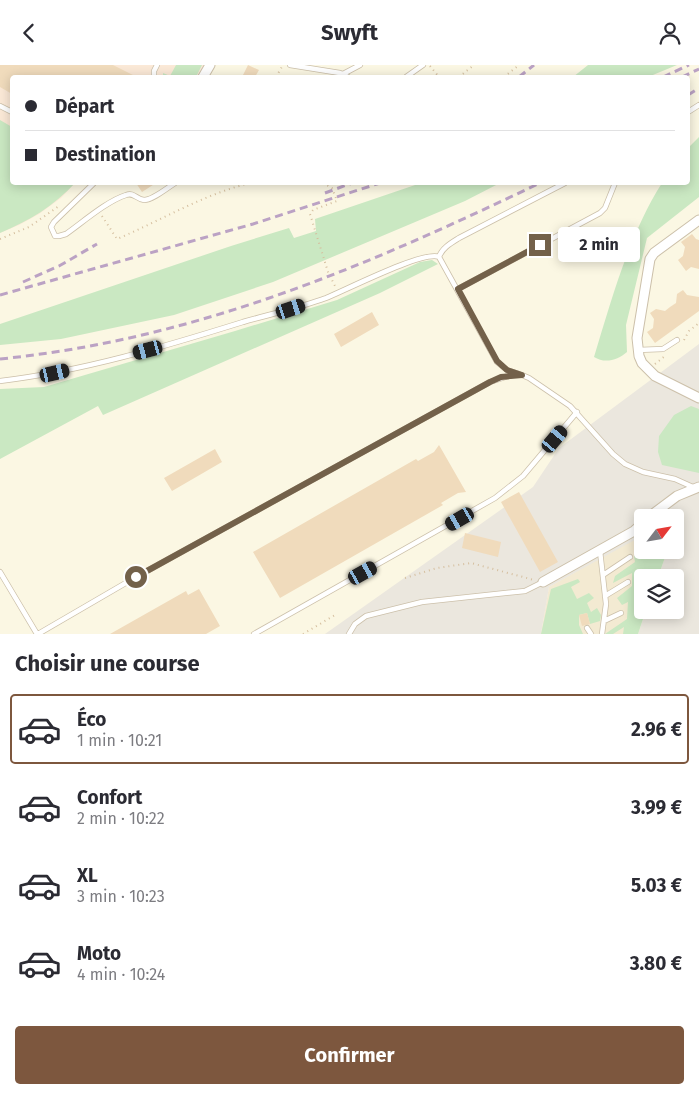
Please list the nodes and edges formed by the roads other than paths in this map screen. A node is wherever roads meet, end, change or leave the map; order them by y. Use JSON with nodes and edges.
{"nodes":[{"id":1,"x":290,"y":65,"type":"edge"},
{"id":2,"x":360,"y":65,"type":"edge"},
{"id":3,"x":423,"y":65,"type":"edge"},
{"id":4,"x":343,"y":74,"type":"joint"},
{"id":5,"x":409,"y":75,"type":"edge"},
{"id":6,"x":92,"y":185,"type":"edge"},
{"id":7,"x":172,"y":185,"type":"edge"},
{"id":8,"x":561,"y":185,"type":"edge"},
{"id":9,"x":614,"y":185,"type":"edge"},
{"id":10,"x":699,"y":220,"type":"edge"},
{"id":11,"x":439,"y":257,"type":"junction"},
{"id":12,"x":458,"y":289,"type":"junction"},
{"id":13,"x":677,"y":340,"type":"dead end"},
{"id":14,"x":637,"y":350,"type":"junction"},
{"id":15,"x":522,"y":375,"type":"junction"},
{"id":16,"x":0,"y":381,"type":"edge"},
{"id":17,"x":699,"y":398,"type":"edge"},
{"id":18,"x":576,"y":412,"type":"junction"},
{"id":19,"x":697,"y":487,"type":"edge"},
{"id":20,"x":659,"y":509,"type":"edge"},
{"id":21,"x":634,"y":531,"type":"edge"},
{"id":22,"x":600,"y":550,"type":"junction"},
{"id":23,"x":630,"y":557,"type":"dead end"},
{"id":24,"x":0,"y":572,"type":"edge"},
{"id":25,"x":603,"y":575,"type":"junction"},
{"id":26,"x":628,"y":582,"type":"dead end"},
{"id":27,"x":543,"y":583,"type":"joint"},
{"id":28,"x":605,"y":596,"type":"junction"},
{"id":29,"x":621,"y":613,"type":"dead end"},
{"id":30,"x":604,"y":621,"type":"junction"},
{"id":31,"x":587,"y":628,"type":"dead end"},
{"id":32,"x":38,"y":634,"type":"edge"},
{"id":33,"x":254,"y":634,"type":"edge"},
{"id":34,"x":349,"y":634,"type":"edge"},
{"id":35,"x":591,"y":634,"type":"edge"},
{"id":36,"x":602,"y":634,"type":"edge"}],
"edges":[{"from":1,"to":4,"type":"lane"},
{"from":2,"to":4,"type":"lane"},
{"from":3,"to":5,"type":"lane"},
{"from":6,"to":7,"type":"lane"},
{"from":8,"to":11,"type":"lane"},
{"from":9,"to":12,"type":"lane"},
{"from":10,"to":14,"type":"street"},
{"from":11,"to":12,"type":"lane"},
{"from":11,"to":16,"type":"lane"},
{"from":12,"to":15,"type":"lane"},
{"from":13,"to":14,"type":"lane"},
{"from":14,"to":17,"type":"street"},
{"from":15,"to":18,"type":"lane"},
{"from":15,"to":32,"type":"lane"},
{"from":18,"to":19,"type":"lane"},
{"from":18,"to":33,"type":"lane"},
{"from":19,"to":20,"type":"street"},
{"from":21,"to":22,"type":"street"},
{"from":22,"to":25,"type":"lane"},
{"from":22,"to":27,"type":"street"},
{"from":23,"to":25,"type":"lane"},
{"from":24,"to":32,"type":"lane"},
{"from":25,"to":28,"type":"lane"},
{"from":26,"to":28,"type":"lane"},
{"from":27,"to":34,"type":"lane"},
{"from":28,"to":30,"type":"lane"},
{"from":29,"to":30,"type":"lane"},
{"from":30,"to":36,"type":"lane"},
{"from":31,"to":35,"type":"lane"}]}
